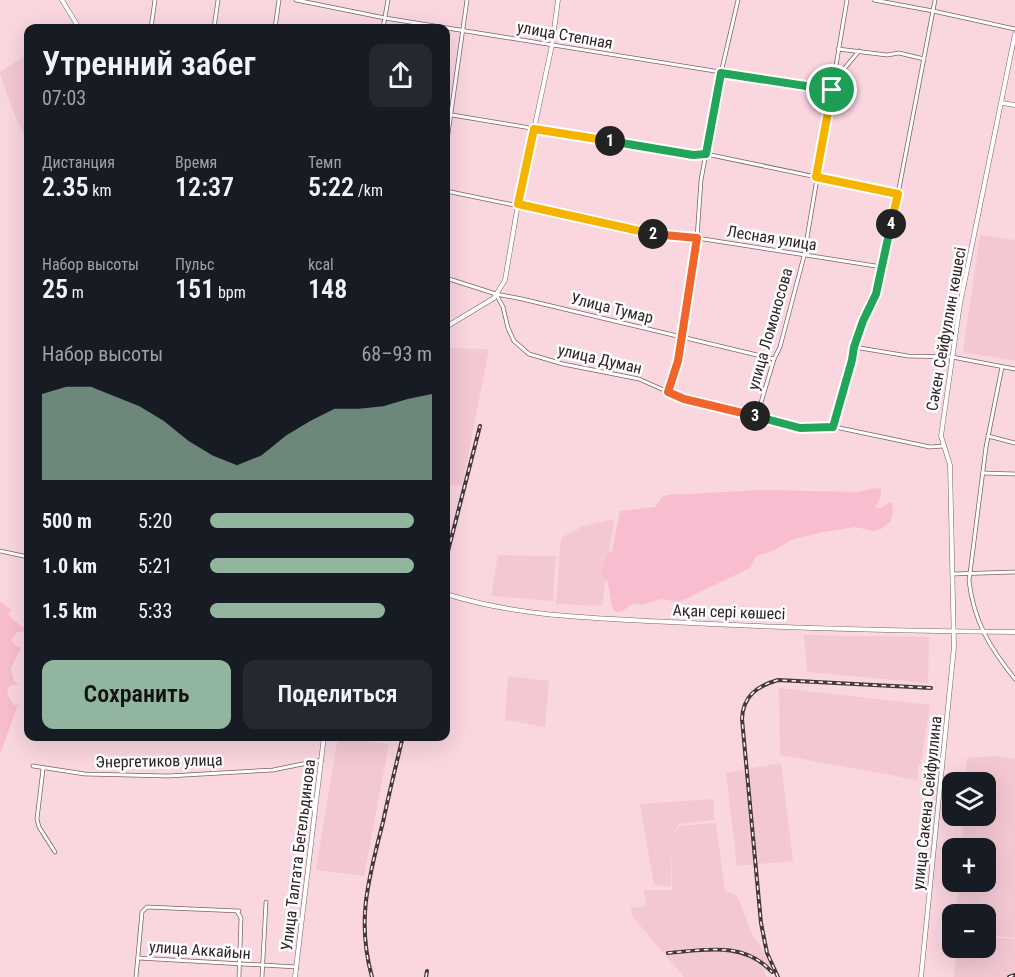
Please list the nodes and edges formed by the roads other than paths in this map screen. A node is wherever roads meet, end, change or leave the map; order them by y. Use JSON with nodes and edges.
{"nodes":[{"id":1,"x":62,"y":0,"type":"edge"},
{"id":2,"x":155,"y":0,"type":"edge"},
{"id":3,"x":218,"y":0,"type":"edge"},
{"id":4,"x":279,"y":0,"type":"edge"},
{"id":5,"x":296,"y":0,"type":"edge"},
{"id":6,"x":388,"y":0,"type":"edge"},
{"id":7,"x":467,"y":0,"type":"edge"},
{"id":8,"x":558,"y":0,"type":"edge"},
{"id":9,"x":738,"y":0,"type":"edge"},
{"id":10,"x":847,"y":0,"type":"edge"},
{"id":11,"x":874,"y":0,"type":"edge"},
{"id":12,"x":935,"y":0,"type":"edge"},
{"id":13,"x":933,"y":10,"type":"junction"},
{"id":14,"x":385,"y":18,"type":"junction"},
{"id":15,"x":77,"y":24,"type":"edge"},
{"id":16,"x":152,"y":24,"type":"edge"},
{"id":17,"x":215,"y":24,"type":"edge"},
{"id":18,"x":276,"y":24,"type":"edge"},
{"id":19,"x":383,"y":24,"type":"edge"},
{"id":20,"x":428,"y":24,"type":"edge"},
{"id":21,"x":450,"y":27,"type":"edge"},
{"id":22,"x":463,"y":29,"type":"junction"},
{"id":23,"x":1015,"y":32,"type":"edge"},
{"id":24,"x":552,"y":45,"type":"junction"},
{"id":25,"x":838,"y":49,"type":"junction"},
{"id":26,"x":859,"y":50,"type":"junction"},
{"id":27,"x":924,"y":59,"type":"junction"},
{"id":28,"x":721,"y":73,"type":"junction"},
{"id":29,"x":833,"y":82,"type":"junction"},
{"id":30,"x":832,"y":90,"type":"junction"},
{"id":31,"x":450,"y":99,"type":"edge"},
{"id":32,"x":1002,"y":103,"type":"junction"},
{"id":33,"x":1015,"y":105,"type":"edge"},
{"id":34,"x":450,"y":115,"type":"edge"},
{"id":35,"x":534,"y":129,"type":"junction"},
{"id":36,"x":706,"y":154,"type":"junction"},
{"id":37,"x":816,"y":177,"type":"junction"},
{"id":38,"x":450,"y":192,"type":"edge"},
{"id":39,"x":898,"y":194,"type":"junction"},
{"id":40,"x":518,"y":204,"type":"junction"},
{"id":41,"x":697,"y":238,"type":"junction"},
{"id":42,"x":804,"y":256,"type":"junction"},
{"id":43,"x":882,"y":267,"type":"junction"},
{"id":44,"x":450,"y":279,"type":"edge"},
{"id":45,"x":496,"y":294,"type":"junction"},
{"id":46,"x":450,"y":325,"type":"edge"},
{"id":47,"x":682,"y":337,"type":"junction"},
{"id":48,"x":854,"y":347,"type":"junction"},
{"id":49,"x":952,"y":357,"type":"junction"},
{"id":50,"x":774,"y":359,"type":"junction"},
{"id":51,"x":1002,"y":367,"type":"junction"},
{"id":52,"x":1015,"y":369,"type":"edge"},
{"id":53,"x":668,"y":392,"type":"junction"},
{"id":54,"x":757,"y":416,"type":"junction"},
{"id":55,"x":833,"y":427,"type":"junction"},
{"id":56,"x":988,"y":436,"type":"junction"},
{"id":57,"x":1015,"y":443,"type":"edge"},
{"id":58,"x":943,"y":446,"type":"junction"},
{"id":59,"x":983,"y":473,"type":"junction"},
{"id":60,"x":1015,"y":474,"type":"edge"},
{"id":61,"x":0,"y":551,"type":"edge"},
{"id":62,"x":24,"y":556,"type":"edge"},
{"id":63,"x":1015,"y":572,"type":"edge"},
{"id":64,"x":953,"y":574,"type":"junction"},
{"id":65,"x":971,"y":574,"type":"junction"},
{"id":66,"x":450,"y":595,"type":"edge"},
{"id":67,"x":954,"y":631,"type":"junction"},
{"id":68,"x":982,"y":632,"type":"junction"},
{"id":69,"x":1015,"y":632,"type":"edge"},
{"id":70,"x":1015,"y":679,"type":"edge"},
{"id":71,"x":323,"y":741,"type":"edge"},
{"id":72,"x":321,"y":760,"type":"junction"},
{"id":73,"x":33,"y":766,"type":"dead end"},
{"id":74,"x":43,"y":769,"type":"junction"},
{"id":75,"x":55,"y":852,"type":"dead end"},
{"id":76,"x":266,"y":902,"type":"dead end"},
{"id":77,"x":138,"y":958,"type":"junction"},
{"id":78,"x":239,"y":964,"type":"junction"},
{"id":79,"x":264,"y":966,"type":"junction"},
{"id":80,"x":297,"y":967,"type":"junction"},
{"id":81,"x":136,"y":977,"type":"edge"},
{"id":82,"x":238,"y":977,"type":"edge"},
{"id":83,"x":262,"y":977,"type":"edge"},
{"id":84,"x":295,"y":977,"type":"edge"},
{"id":85,"x":921,"y":977,"type":"edge"}],
"edges":[{"from":1,"to":15,"type":"street"},
{"from":2,"to":16,"type":"street"},
{"from":3,"to":17,"type":"street"},
{"from":4,"to":18,"type":"street"},
{"from":5,"to":14,"type":"street","name":"улица Степная"},
{"from":6,"to":14,"type":"street"},
{"from":7,"to":22,"type":"street"},
{"from":8,"to":24,"type":"street"},
{"from":9,"to":28,"type":"street"},
{"from":10,"to":25,"type":"street","name":"улица Ломоносова"},
{"from":11,"to":13,"type":"street"},
{"from":12,"to":13,"type":"street"},
{"from":13,"to":23,"type":"street"},
{"from":13,"to":27,"type":"street"},
{"from":14,"to":19,"type":"street"},
{"from":14,"to":20,"type":"street","name":"улица Степная"},
{"from":21,"to":22,"type":"street","name":"улица Степная"},
{"from":22,"to":24,"type":"street","name":"улица Степная"},
{"from":22,"to":31,"type":"street"},
{"from":23,"to":32,"type":"street","name":"Сәкен Сейфуллин көшесі"},
{"from":24,"to":28,"type":"street","name":"улица Степная"},
{"from":24,"to":35,"type":"street"},
{"from":25,"to":26,"type":"street"},
{"from":25,"to":29,"type":"street","name":"улица Ломоносова"},
{"from":26,"to":27,"type":"street"},
{"from":26,"to":29,"type":"street"},
{"from":27,"to":39,"type":"street"},
{"from":28,"to":30,"type":"street","name":"улица Степная"},
{"from":28,"to":36,"type":"street"},
{"from":29,"to":30,"type":"street","name":"улица Ломоносова"},
{"from":30,"to":37,"type":"street","name":"улица Ломоносова"},
{"from":32,"to":33,"type":"street"},
{"from":32,"to":49,"type":"street","name":"Сәкен Сейфуллин көшесі"},
{"from":34,"to":35,"type":"street"},
{"from":35,"to":36,"type":"street"},
{"from":35,"to":40,"type":"street"},
{"from":36,"to":37,"type":"street"},
{"from":36,"to":41,"type":"street"},
{"from":37,"to":39,"type":"street"},
{"from":37,"to":42,"type":"street","name":"улица Ломоносова"},
{"from":38,"to":40,"type":"street","name":"Лесная улица"},
{"from":39,"to":43,"type":"street"},
{"from":40,"to":41,"type":"street","name":"Лесная улица"},
{"from":40,"to":45,"type":"street"},
{"from":41,"to":42,"type":"street","name":"Лесная улица"},
{"from":41,"to":47,"type":"street"},
{"from":42,"to":43,"type":"street","name":"Лесная улица"},
{"from":42,"to":50,"type":"street","name":"улица Ломоносова"},
{"from":43,"to":48,"type":"street"},
{"from":44,"to":45,"type":"street","name":"Улица Тумар"},
{"from":45,"to":46,"type":"street"},
{"from":45,"to":47,"type":"street","name":"Улица Тумар"},
{"from":45,"to":53,"type":"street","name":"улица Думан"},
{"from":47,"to":50,"type":"street","name":"Улица Тумар"},
{"from":47,"to":53,"type":"street"},
{"from":48,"to":49,"type":"street"},
{"from":48,"to":55,"type":"street"},
{"from":49,"to":51,"type":"street"},
{"from":49,"to":58,"type":"street","name":"Сәкен Сейфуллин көшесі"},
{"from":50,"to":54,"type":"street","name":"улица Ломоносова"},
{"from":51,"to":52,"type":"street"},
{"from":51,"to":56,"type":"street"},
{"from":53,"to":54,"type":"street","name":"улица Думан"},
{"from":54,"to":55,"type":"street","name":"улица Думан"},
{"from":55,"to":58,"type":"street","name":"улица Думан"},
{"from":56,"to":57,"type":"street"},
{"from":56,"to":59,"type":"street"},
{"from":58,"to":64,"type":"street","name":"Сәкен Сейфуллин көшесі"},
{"from":59,"to":60,"type":"street"},
{"from":59,"to":65,"type":"street"},
{"from":61,"to":62,"type":"street"},
{"from":63,"to":65,"type":"street"},
{"from":64,"to":65,"type":"street"},
{"from":64,"to":67,"type":"street","name":"Сәкен Сейфуллин көшесі"},
{"from":65,"to":68,"type":"street"},
{"from":66,"to":67,"type":"street","name":"Ақан сері көшесі"},
{"from":67,"to":68,"type":"street","name":"Ақан сері көшесі"},
{"from":67,"to":85,"type":"street","name":"улица Сакена Сейфуллина"},
{"from":68,"to":69,"type":"street","name":"Ақан сері көшесі"},
{"from":68,"to":70,"type":"street"},
{"from":71,"to":72,"type":"street","name":"Улица Талгата Бегельдинова"},
{"from":72,"to":74,"type":"street","name":"Энергетиков улица"},
{"from":72,"to":80,"type":"street","name":"Улица Талгата Бегельдинова"},
{"from":73,"to":74,"type":"street","name":"Энергетиков улица"},
{"from":74,"to":75,"type":"street"},
{"from":76,"to":79,"type":"street"},
{"from":77,"to":78,"type":"street","name":"улица Аккайын"},
{"from":77,"to":78,"type":"street"},
{"from":77,"to":81,"type":"street"},
{"from":78,"to":79,"type":"street","name":"улица Аккайын"},
{"from":78,"to":82,"type":"street"},
{"from":79,"to":80,"type":"street","name":"улица Аккайын"},
{"from":79,"to":83,"type":"street"},
{"from":80,"to":84,"type":"street","name":"Улица Талгата Бегельдинова"}]}
